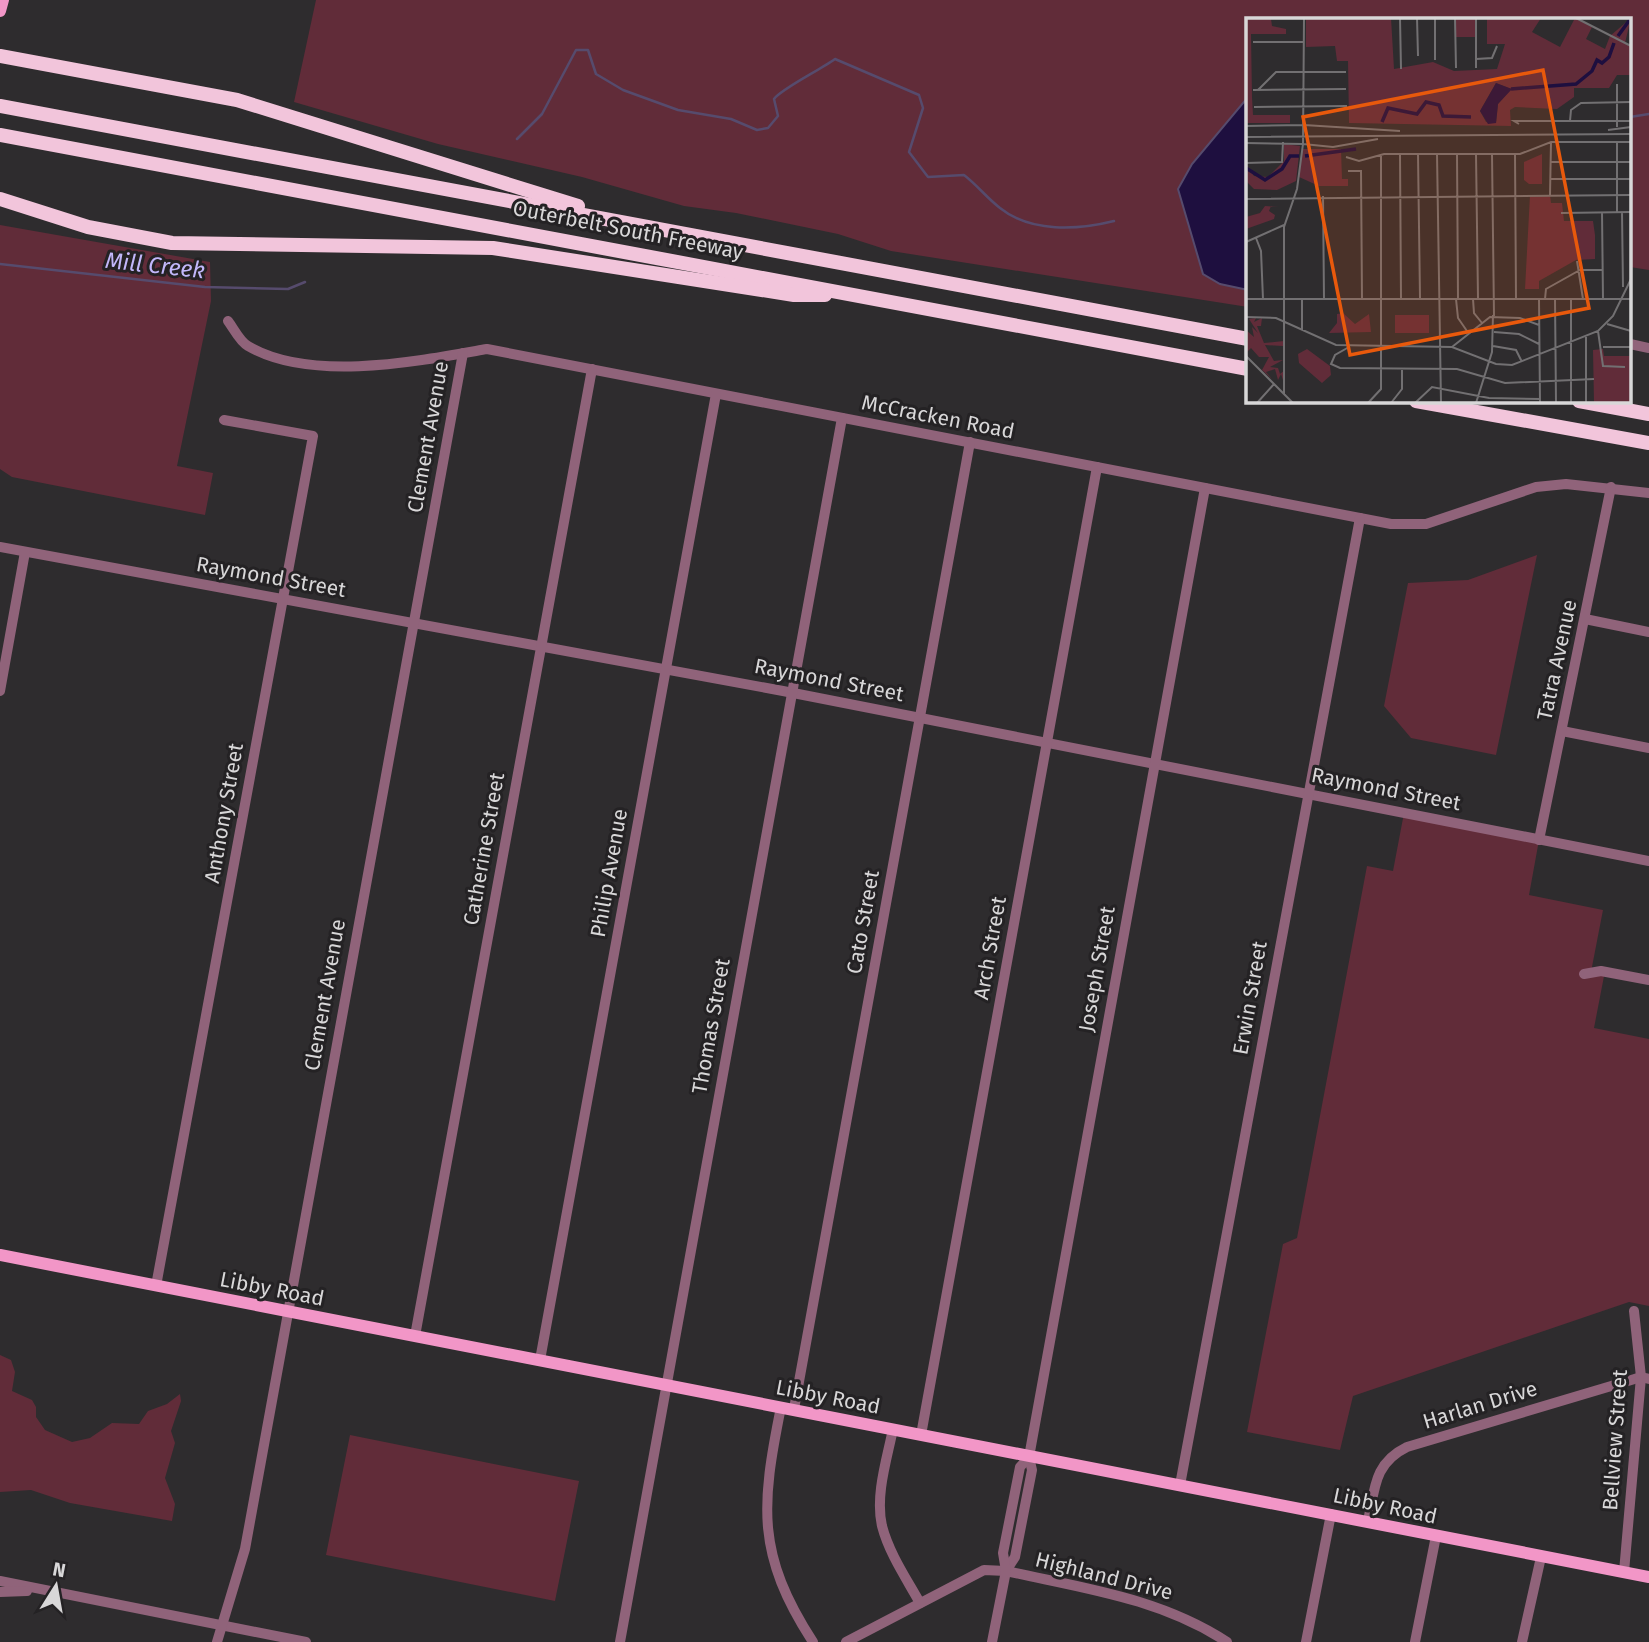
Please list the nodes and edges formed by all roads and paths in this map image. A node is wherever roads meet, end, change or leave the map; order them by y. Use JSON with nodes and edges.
{"nodes":[{"id":1,"x":3,"y":0,"type":"edge"},
{"id":2,"x":0,"y":11,"type":"edge"},
{"id":3,"x":0,"y":56,"type":"edge"},
{"id":4,"x":0,"y":106,"type":"edge"},
{"id":5,"x":0,"y":135,"type":"edge"},
{"id":6,"x":0,"y":199,"type":"edge"},
{"id":7,"x":623,"y":221,"type":"junction"},
{"id":8,"x":872,"y":297,"type":"junction"},
{"id":9,"x":228,"y":321,"type":"dead end"},
{"id":10,"x":1246,"y":339,"type":"edge"},
{"id":11,"x":463,"y":353,"type":"junction"},
{"id":12,"x":592,"y":369,"type":"junction"},
{"id":13,"x":1246,"y":369,"type":"edge"},
{"id":14,"x":716,"y":394,"type":"junction"},
{"id":15,"x":1422,"y":402,"type":"edge"},
{"id":16,"x":1584,"y":402,"type":"edge"},
{"id":17,"x":1649,"y":414,"type":"edge"},
{"id":18,"x":842,"y":418,"type":"junction"},
{"id":19,"x":224,"y":420,"type":"dead end"},
{"id":20,"x":970,"y":442,"type":"junction"},
{"id":21,"x":1649,"y":443,"type":"edge"},
{"id":22,"x":1097,"y":467,"type":"junction"},
{"id":23,"x":1611,"y":487,"type":"junction"},
{"id":24,"x":1205,"y":488,"type":"junction"},
{"id":25,"x":1649,"y":493,"type":"edge"},
{"id":26,"x":1360,"y":518,"type":"junction"},
{"id":27,"x":0,"y":547,"type":"edge"},
{"id":28,"x":25,"y":552,"type":"junction"},
{"id":29,"x":283,"y":598,"type":"junction"},
{"id":30,"x":1586,"y":620,"type":"junction"},
{"id":31,"x":413,"y":623,"type":"junction"},
{"id":32,"x":1649,"y":632,"type":"edge"},
{"id":33,"x":540,"y":646,"type":"junction"},
{"id":34,"x":666,"y":668,"type":"junction"},
{"id":35,"x":0,"y":691,"type":"edge"},
{"id":36,"x":792,"y":692,"type":"junction"},
{"id":37,"x":919,"y":718,"type":"junction"},
{"id":38,"x":1562,"y":731,"type":"junction"},
{"id":39,"x":1048,"y":742,"type":"junction"},
{"id":40,"x":1649,"y":748,"type":"edge"},
{"id":41,"x":1154,"y":763,"type":"junction"},
{"id":42,"x":1308,"y":794,"type":"junction"},
{"id":43,"x":1539,"y":840,"type":"junction"},
{"id":44,"x":1649,"y":861,"type":"edge"},
{"id":45,"x":1584,"y":974,"type":"dead end"},
{"id":46,"x":1649,"y":980,"type":"edge"},
{"id":47,"x":0,"y":1255,"type":"edge"},
{"id":48,"x":156,"y":1286,"type":"junction"},
{"id":49,"x":1634,"y":1311,"type":"dead end"},
{"id":50,"x":286,"y":1312,"type":"junction"},
{"id":51,"x":415,"y":1336,"type":"junction"},
{"id":52,"x":540,"y":1360,"type":"junction"},
{"id":53,"x":1645,"y":1378,"type":"edge"},
{"id":54,"x":666,"y":1384,"type":"junction"},
{"id":55,"x":787,"y":1408,"type":"junction"},
{"id":56,"x":893,"y":1429,"type":"junction"},
{"id":57,"x":921,"y":1435,"type":"junction"},
{"id":58,"x":1029,"y":1457,"type":"junction"},
{"id":59,"x":1180,"y":1485,"type":"junction"},
{"id":60,"x":1331,"y":1514,"type":"junction"},
{"id":61,"x":1368,"y":1521,"type":"junction"},
{"id":62,"x":1436,"y":1536,"type":"junction"},
{"id":63,"x":1541,"y":1557,"type":"junction"},
{"id":64,"x":1006,"y":1572,"type":"junction"},
{"id":65,"x":1624,"y":1572,"type":"junction"},
{"id":66,"x":1649,"y":1577,"type":"edge"},
{"id":67,"x":0,"y":1581,"type":"edge"},
{"id":68,"x":45,"y":1591,"type":"junction"},
{"id":69,"x":0,"y":1592,"type":"edge"},
{"id":70,"x":920,"y":1603,"type":"junction"},
{"id":71,"x":223,"y":1625,"type":"junction"},
{"id":72,"x":217,"y":1642,"type":"edge"},
{"id":73,"x":306,"y":1642,"type":"edge"},
{"id":74,"x":620,"y":1642,"type":"edge"},
{"id":75,"x":813,"y":1642,"type":"edge"},
{"id":76,"x":846,"y":1642,"type":"edge"},
{"id":77,"x":992,"y":1642,"type":"edge"},
{"id":78,"x":1227,"y":1642,"type":"edge"},
{"id":79,"x":1306,"y":1642,"type":"edge"},
{"id":80,"x":1415,"y":1642,"type":"edge"},
{"id":81,"x":1522,"y":1642,"type":"edge"}],
"edges":[{"from":1,"to":2,"type":"main road"},
{"from":3,"to":7,"type":"highway"},
{"from":4,"to":7,"type":"highway","name":"Outerbelt South Freeway"},
{"from":5,"to":8,"type":"highway","name":"Outerbelt South Freeway"},
{"from":6,"to":8,"type":"highway"},
{"from":7,"to":10,"type":"highway","name":"Outerbelt South Freeway"},
{"from":8,"to":13,"type":"highway","name":"Outerbelt South Freeway"},
{"from":9,"to":11,"type":"street","name":"McCracken Road"},
{"from":11,"to":12,"type":"street","name":"McCracken Road"},
{"from":11,"to":31,"type":"street","name":"Clement Avenue"},
{"from":12,"to":14,"type":"street","name":"McCracken Road"},
{"from":12,"to":33,"type":"street","name":"Catherine Street"},
{"from":14,"to":18,"type":"street","name":"McCracken Road"},
{"from":14,"to":34,"type":"street","name":"Philip Avenue"},
{"from":15,"to":21,"type":"highway"},
{"from":16,"to":17,"type":"highway"},
{"from":18,"to":20,"type":"street","name":"McCracken Road"},
{"from":18,"to":36,"type":"street","name":"Thomas Street"},
{"from":19,"to":29,"type":"street","name":"Anthony Street"},
{"from":20,"to":22,"type":"street","name":"McCracken Road"},
{"from":20,"to":37,"type":"street","name":"Cato Street"},
{"from":22,"to":24,"type":"street","name":"McCracken Road"},
{"from":22,"to":39,"type":"street","name":"Arch Street"},
{"from":23,"to":25,"type":"street","name":"McCracken Road"},
{"from":23,"to":26,"type":"street","name":"McCracken Road"},
{"from":23,"to":30,"type":"street","name":"Tatra Avenue"},
{"from":24,"to":26,"type":"street","name":"McCracken Road"},
{"from":24,"to":41,"type":"street","name":"Joseph Street"},
{"from":26,"to":42,"type":"street","name":"Erwin Street"},
{"from":27,"to":28,"type":"street","name":"Raymond Street"},
{"from":28,"to":29,"type":"street","name":"Raymond Street"},
{"from":28,"to":35,"type":"street"},
{"from":29,"to":31,"type":"street","name":"Raymond Street"},
{"from":29,"to":48,"type":"street","name":"Anthony Street"},
{"from":30,"to":32,"type":"street"},
{"from":30,"to":38,"type":"street","name":"Tatra Avenue"},
{"from":31,"to":33,"type":"street","name":"Raymond Street"},
{"from":31,"to":50,"type":"street","name":"Clement Avenue"},
{"from":33,"to":34,"type":"street","name":"Raymond Street"},
{"from":33,"to":51,"type":"street","name":"Catherine Street"},
{"from":34,"to":36,"type":"street","name":"Raymond Street"},
{"from":34,"to":52,"type":"street","name":"Philip Avenue"},
{"from":36,"to":37,"type":"street","name":"Raymond Street"},
{"from":36,"to":54,"type":"street","name":"Thomas Street"},
{"from":37,"to":39,"type":"street","name":"Raymond Street"},
{"from":37,"to":55,"type":"street","name":"Cato Street"},
{"from":38,"to":40,"type":"street"},
{"from":38,"to":43,"type":"street","name":"Tatra Avenue"},
{"from":39,"to":41,"type":"street","name":"Raymond Street"},
{"from":39,"to":57,"type":"street","name":"Arch Street"},
{"from":41,"to":42,"type":"street","name":"Raymond Street"},
{"from":41,"to":58,"type":"street","name":"Joseph Street"},
{"from":42,"to":43,"type":"street","name":"Raymond Street"},
{"from":42,"to":59,"type":"street","name":"Erwin Street"},
{"from":43,"to":44,"type":"street","name":"Raymond Street"},
{"from":45,"to":46,"type":"street"},
{"from":47,"to":48,"type":"main road","name":"Libby Road"},
{"from":48,"to":50,"type":"main road","name":"Libby Road"},
{"from":49,"to":53,"type":"street","name":"Bellview Street"},
{"from":50,"to":51,"type":"main road","name":"Libby Road"},
{"from":50,"to":71,"type":"street","name":"Clement Avenue"},
{"from":51,"to":52,"type":"main road","name":"Libby Road"},
{"from":52,"to":54,"type":"main road","name":"Libby Road"},
{"from":53,"to":61,"type":"street","name":"Harlan Drive"},
{"from":53,"to":65,"type":"street","name":"Bellview Street"},
{"from":54,"to":55,"type":"main road","name":"Libby Road"},
{"from":54,"to":74,"type":"street","name":"Thomas Street"},
{"from":55,"to":56,"type":"main road","name":"Libby Road"},
{"from":55,"to":75,"type":"street","name":"Cato Street"},
{"from":56,"to":57,"type":"main road","name":"Libby Road"},
{"from":56,"to":70,"type":"street"},
{"from":57,"to":58,"type":"main road","name":"Libby Road"},
{"from":58,"to":59,"type":"main road","name":"Libby Road"},
{"from":58,"to":64,"type":"street","name":"Joseph Street"},
{"from":59,"to":60,"type":"main road","name":"Libby Road"},
{"from":60,"to":61,"type":"main road","name":"Libby Road"},
{"from":60,"to":79,"type":"street"},
{"from":61,"to":62,"type":"main road","name":"Libby Road"},
{"from":62,"to":63,"type":"main road","name":"Libby Road"},
{"from":62,"to":80,"type":"street"},
{"from":63,"to":65,"type":"main road","name":"Libby Road"},
{"from":63,"to":81,"type":"street"},
{"from":64,"to":70,"type":"street","name":"Highland Drive"},
{"from":64,"to":77,"type":"street","name":"Joseph Street"},
{"from":64,"to":78,"type":"street","name":"Highland Drive"},
{"from":65,"to":66,"type":"main road","name":"Libby Road"},
{"from":67,"to":68,"type":"street"},
{"from":68,"to":69,"type":"street"},
{"from":68,"to":71,"type":"street"},
{"from":70,"to":76,"type":"street","name":"Highland Drive"},
{"from":71,"to":72,"type":"street","name":"Clement Avenue"},
{"from":71,"to":73,"type":"street"}]}
